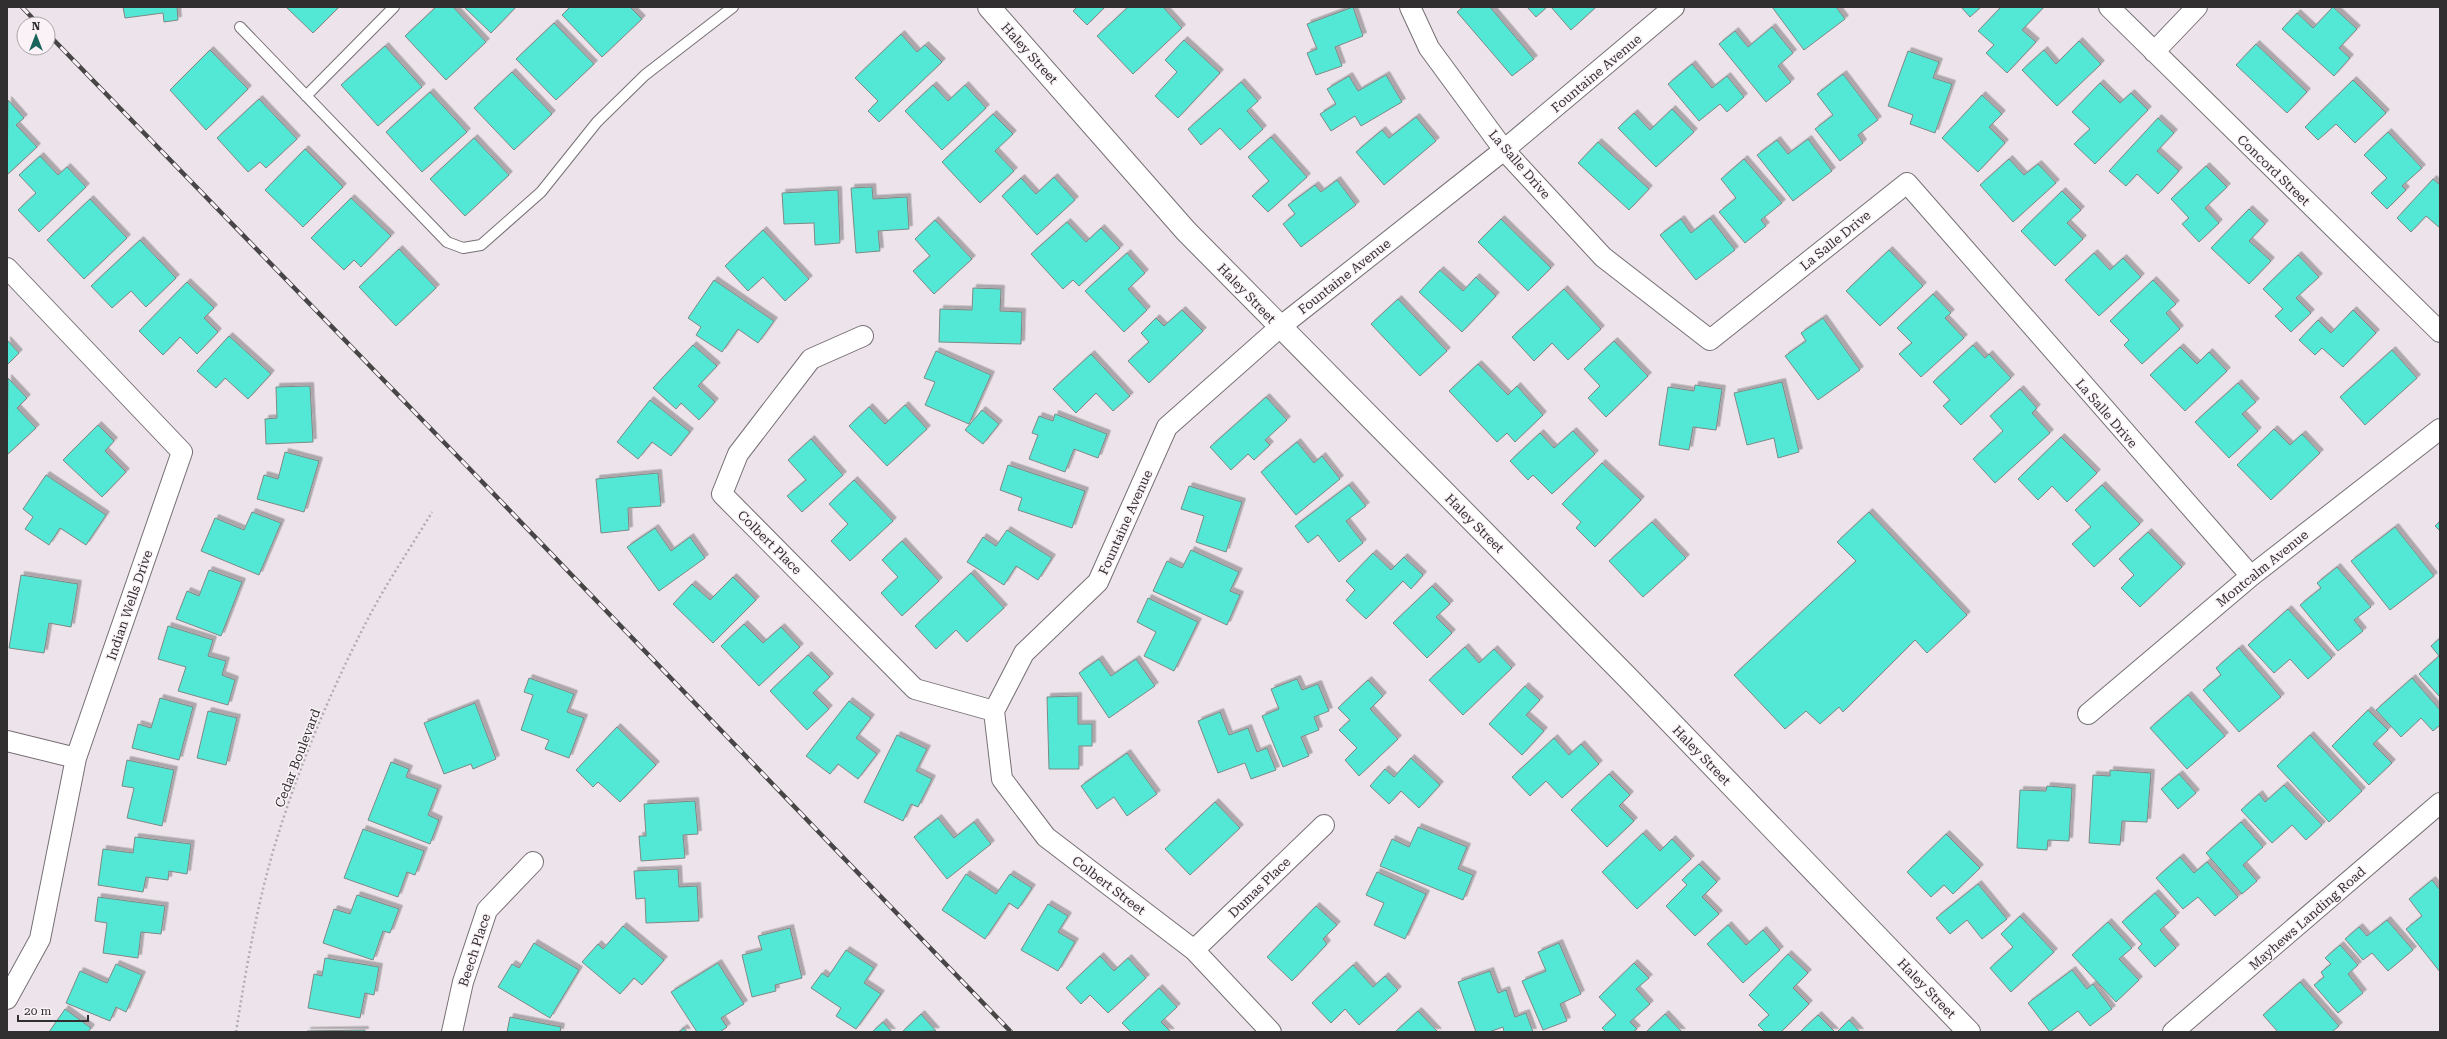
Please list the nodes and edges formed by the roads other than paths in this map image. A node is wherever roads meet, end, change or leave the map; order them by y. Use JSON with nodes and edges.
{"nodes":[{"id":1,"x":394,"y":7,"type":"edge"},
{"id":2,"x":733,"y":7,"type":"edge"},
{"id":3,"x":989,"y":7,"type":"edge"},
{"id":4,"x":1410,"y":7,"type":"edge"},
{"id":5,"x":1674,"y":7,"type":"edge"},
{"id":6,"x":2109,"y":7,"type":"edge"},
{"id":7,"x":2197,"y":7,"type":"edge"},
{"id":8,"x":240,"y":27,"type":"dead end"},
{"id":9,"x":2154,"y":52,"type":"junction"},
{"id":10,"x":306,"y":96,"type":"junction"},
{"id":11,"x":1504,"y":150,"type":"junction"},
{"id":12,"x":7,"y":268,"type":"edge"},
{"id":13,"x":1280,"y":327,"type":"junction"},
{"id":14,"x":2440,"y":332,"type":"edge"},
{"id":15,"x":864,"y":336,"type":"dead end"},
{"id":16,"x":2440,"y":429,"type":"edge"},
{"id":17,"x":2251,"y":576,"type":"junction"},
{"id":18,"x":994,"y":711,"type":"junction"},
{"id":19,"x":2088,"y":714,"type":"dead end"},
{"id":20,"x":7,"y":741,"type":"edge"},
{"id":21,"x":76,"y":758,"type":"junction"},
{"id":22,"x":2440,"y":803,"type":"edge"},
{"id":23,"x":1324,"y":825,"type":"dead end"},
{"id":24,"x":533,"y":862,"type":"dead end"},
{"id":25,"x":1194,"y":950,"type":"junction"},
{"id":26,"x":7,"y":999,"type":"edge"},
{"id":27,"x":452,"y":1032,"type":"edge"},
{"id":28,"x":1271,"y":1032,"type":"edge"},
{"id":29,"x":1970,"y":1032,"type":"edge"},
{"id":30,"x":2173,"y":1032,"type":"edge"}],
"edges":[{"from":1,"to":10,"type":"lane"},
{"from":2,"to":10,"type":"lane"},
{"from":3,"to":13,"type":"street","name":"Haley Street"},
{"from":4,"to":11,"type":"street","name":"La Salle Drive"},
{"from":5,"to":11,"type":"street","name":"Fountaine Avenue"},
{"from":6,"to":9,"type":"street","name":"Concord Street"},
{"from":7,"to":9,"type":"street"},
{"from":8,"to":10,"type":"lane"},
{"from":9,"to":14,"type":"street","name":"Concord Street"},
{"from":11,"to":13,"type":"street","name":"Fountaine Avenue"},
{"from":11,"to":17,"type":"street","name":"La Salle Drive"},
{"from":12,"to":21,"type":"street","name":"Indian Wells Drive"},
{"from":13,"to":18,"type":"street","name":"Fountaine Avenue"},
{"from":13,"to":29,"type":"street","name":"Haley Street"},
{"from":15,"to":18,"type":"street","name":"Colbert Place"},
{"from":16,"to":17,"type":"street","name":"Montcalm Avenue"},
{"from":17,"to":19,"type":"street","name":"Montcalm Avenue"},
{"from":18,"to":25,"type":"street","name":"Colbert Street"},
{"from":20,"to":21,"type":"street"},
{"from":21,"to":26,"type":"street","name":"Indian Wells Drive"},
{"from":22,"to":30,"type":"street","name":"Mayhews Landing Road"},
{"from":23,"to":25,"type":"street","name":"Dumas Place"},
{"from":24,"to":27,"type":"street","name":"Beech Place"},
{"from":25,"to":28,"type":"street","name":"Colbert Street"}]}
